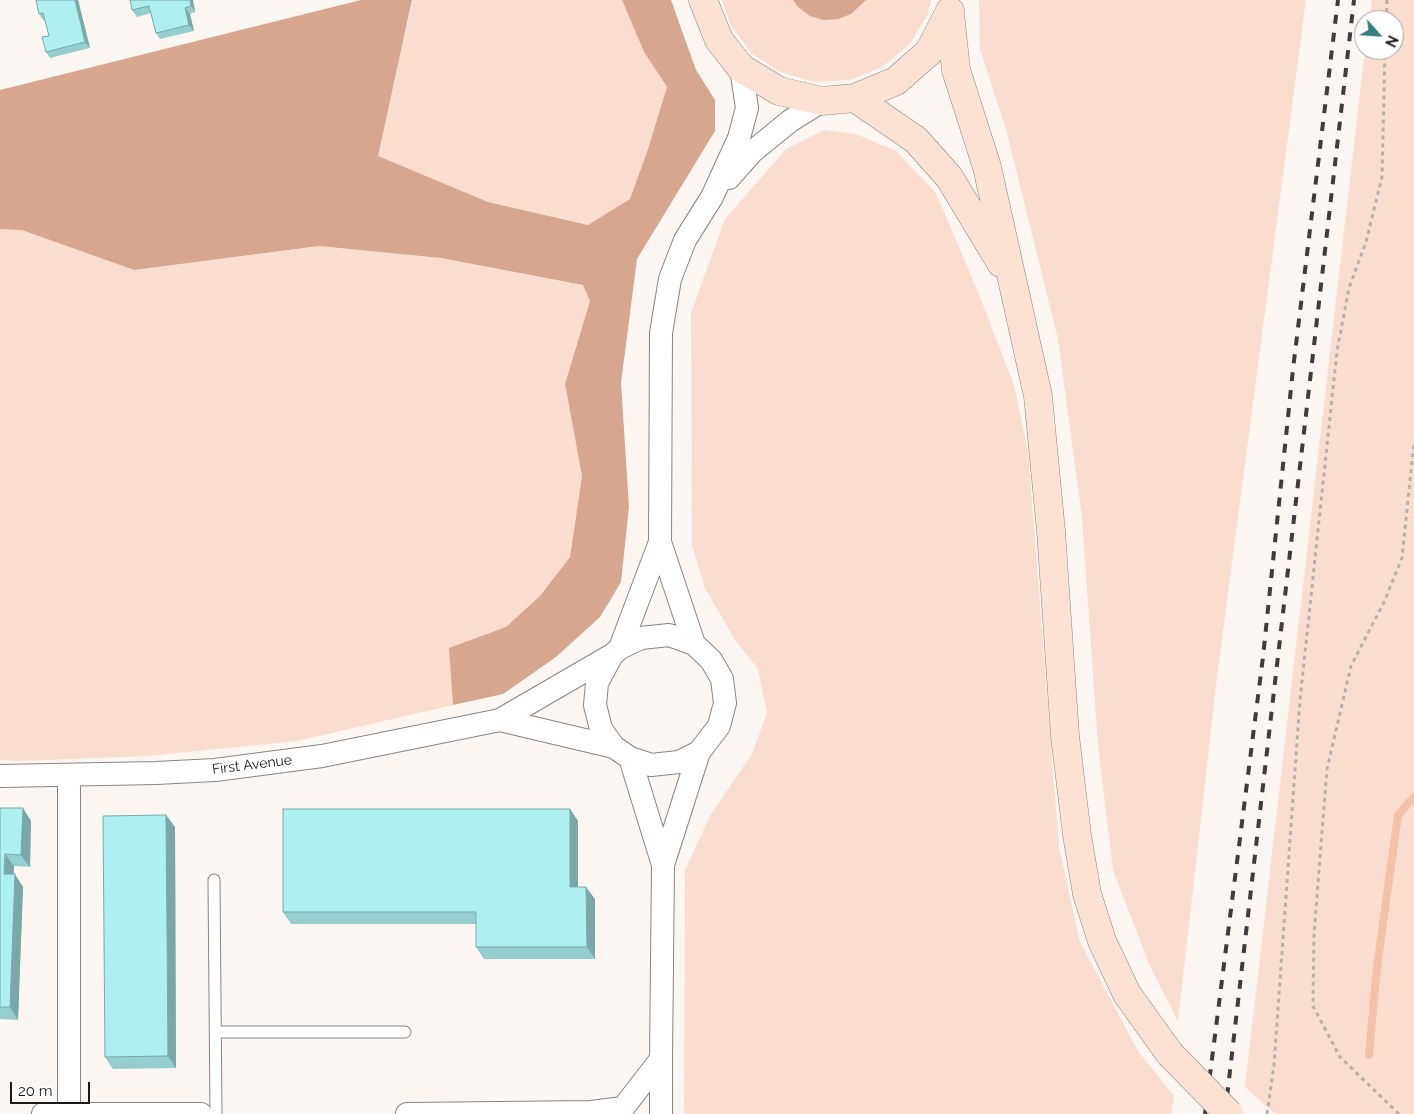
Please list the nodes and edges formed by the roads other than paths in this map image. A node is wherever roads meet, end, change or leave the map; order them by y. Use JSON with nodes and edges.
{"nodes":[{"id":1,"x":704,"y":0,"type":"edge"},
{"id":2,"x":951,"y":6,"type":"edge"},
{"id":3,"x":742,"y":68,"type":"junction"},
{"id":4,"x":855,"y":98,"type":"junction"},
{"id":5,"x":822,"y":101,"type":"junction"},
{"id":6,"x":712,"y":197,"type":"junction"},
{"id":7,"x":1014,"y":284,"type":"junction"},
{"id":8,"x":660,"y":542,"type":"junction"},
{"id":9,"x":694,"y":644,"type":"junction"},
{"id":10,"x":616,"y":652,"type":"junction"},
{"id":11,"x":500,"y":720,"type":"junction"},
{"id":12,"x":622,"y":752,"type":"junction"},
{"id":13,"x":699,"y":752,"type":"junction"},
{"id":14,"x":0,"y":776,"type":"edge"},
{"id":15,"x":69,"y":776,"type":"junction"},
{"id":16,"x":663,"y":865,"type":"junction"},
{"id":17,"x":214,"y":880,"type":"dead end"},
{"id":18,"x":216,"y":1032,"type":"junction"},
{"id":19,"x":405,"y":1032,"type":"dead end"},
{"id":20,"x":661,"y":1059,"type":"junction"},
{"id":21,"x":43,"y":1114,"type":"edge"},
{"id":22,"x":69,"y":1114,"type":"edge"},
{"id":23,"x":201,"y":1114,"type":"edge"},
{"id":24,"x":216,"y":1114,"type":"edge"},
{"id":25,"x":407,"y":1114,"type":"edge"},
{"id":26,"x":503,"y":1114,"type":"edge"},
{"id":27,"x":661,"y":1114,"type":"edge"},
{"id":28,"x":1229,"y":1114,"type":"edge"}],
"edges":[{"from":1,"to":3,"type":"main road"},
{"from":2,"to":4,"type":"main road"},
{"from":2,"to":7,"type":"main road"},
{"from":3,"to":5,"type":"main road"},
{"from":3,"to":6,"type":"street"},
{"from":4,"to":5,"type":"main road"},
{"from":4,"to":7,"type":"main road"},
{"from":5,"to":6,"type":"street"},
{"from":6,"to":8,"type":"street"},
{"from":7,"to":28,"type":"main road","bridge":true},
{"from":8,"to":9,"type":"street"},
{"from":8,"to":10,"type":"street"},
{"from":9,"to":10,"type":"street"},
{"from":9,"to":13,"type":"street"},
{"from":10,"to":11,"type":"street","name":"First Avenue"},
{"from":10,"to":12,"type":"street"},
{"from":11,"to":12,"type":"street","name":"First Avenue"},
{"from":11,"to":15,"type":"street","name":"First Avenue"},
{"from":12,"to":13,"type":"street"},
{"from":12,"to":16,"type":"street"},
{"from":13,"to":16,"type":"street"},
{"from":14,"to":15,"type":"street","name":"First Avenue"},
{"from":15,"to":22,"type":"street"},
{"from":16,"to":20,"type":"street"},
{"from":17,"to":18,"type":"lane"},
{"from":18,"to":19,"type":"lane"},
{"from":18,"to":24,"type":"lane"},
{"from":20,"to":26,"type":"street"},
{"from":20,"to":27,"type":"street"},
{"from":21,"to":22,"type":"street"},
{"from":22,"to":23,"type":"street"},
{"from":25,"to":26,"type":"street"}]}
